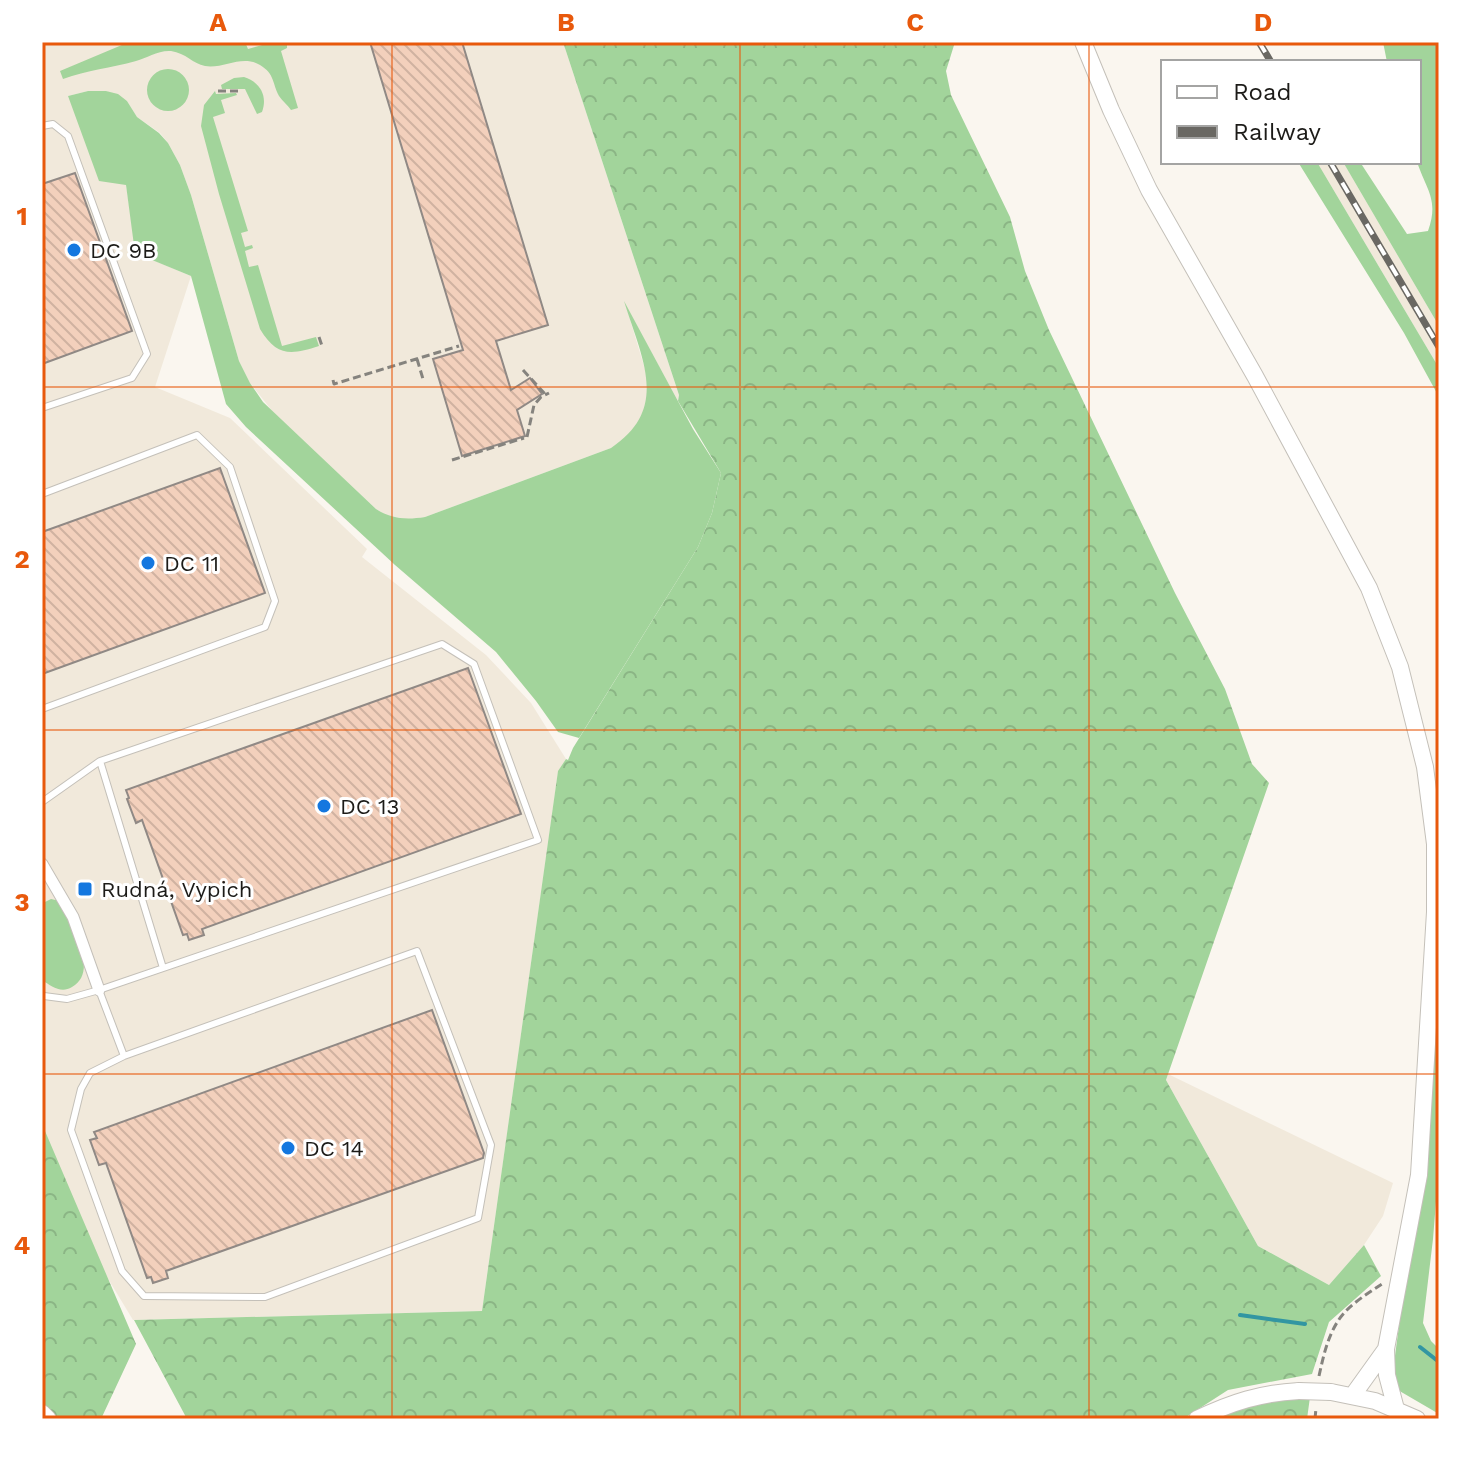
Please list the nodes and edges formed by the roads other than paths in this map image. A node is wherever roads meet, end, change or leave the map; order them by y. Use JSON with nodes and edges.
{"nodes":[{"id":1,"x":1083,"y":42,"type":"edge"},
{"id":2,"x":42,"y":126,"type":"edge"},
{"id":3,"x":42,"y":408,"type":"edge"},
{"id":4,"x":42,"y":494,"type":"edge"},
{"id":5,"x":42,"y":709,"type":"edge"},
{"id":6,"x":100,"y":761,"type":"junction"},
{"id":7,"x":42,"y":802,"type":"edge"},
{"id":8,"x":44,"y":874,"type":"edge"},
{"id":9,"x":163,"y":968,"type":"junction"},
{"id":10,"x":99,"y":990,"type":"junction"},
{"id":11,"x":42,"y":994,"type":"edge"},
{"id":12,"x":124,"y":1056,"type":"junction"},
{"id":13,"x":1386,"y":1349,"type":"junction"},
{"id":14,"x":1353,"y":1395,"type":"junction"},
{"id":15,"x":1396,"y":1409,"type":"junction"},
{"id":16,"x":42,"y":1413,"type":"edge"},
{"id":17,"x":48,"y":1419,"type":"edge"},
{"id":18,"x":1197,"y":1419,"type":"edge"},
{"id":19,"x":1417,"y":1419,"type":"edge"}],
"edges":[{"from":1,"to":13,"type":"street"},
{"from":2,"to":3,"type":"lane"},
{"from":4,"to":5,"type":"lane"},
{"from":6,"to":7,"type":"lane"},
{"from":6,"to":9,"type":"lane"},
{"from":6,"to":9,"type":"lane"},
{"from":8,"to":10,"type":"street"},
{"from":9,"to":10,"type":"lane"},
{"from":10,"to":11,"type":"lane"},
{"from":10,"to":12,"type":"lane"},
{"from":12,"to":12,"type":"lane"},
{"from":13,"to":14,"type":"street"},
{"from":13,"to":15,"type":"street"},
{"from":14,"to":15,"type":"street"},
{"from":14,"to":18,"type":"street","bridge":true},
{"from":15,"to":19,"type":"street"},
{"from":16,"to":17,"type":"street"}]}
